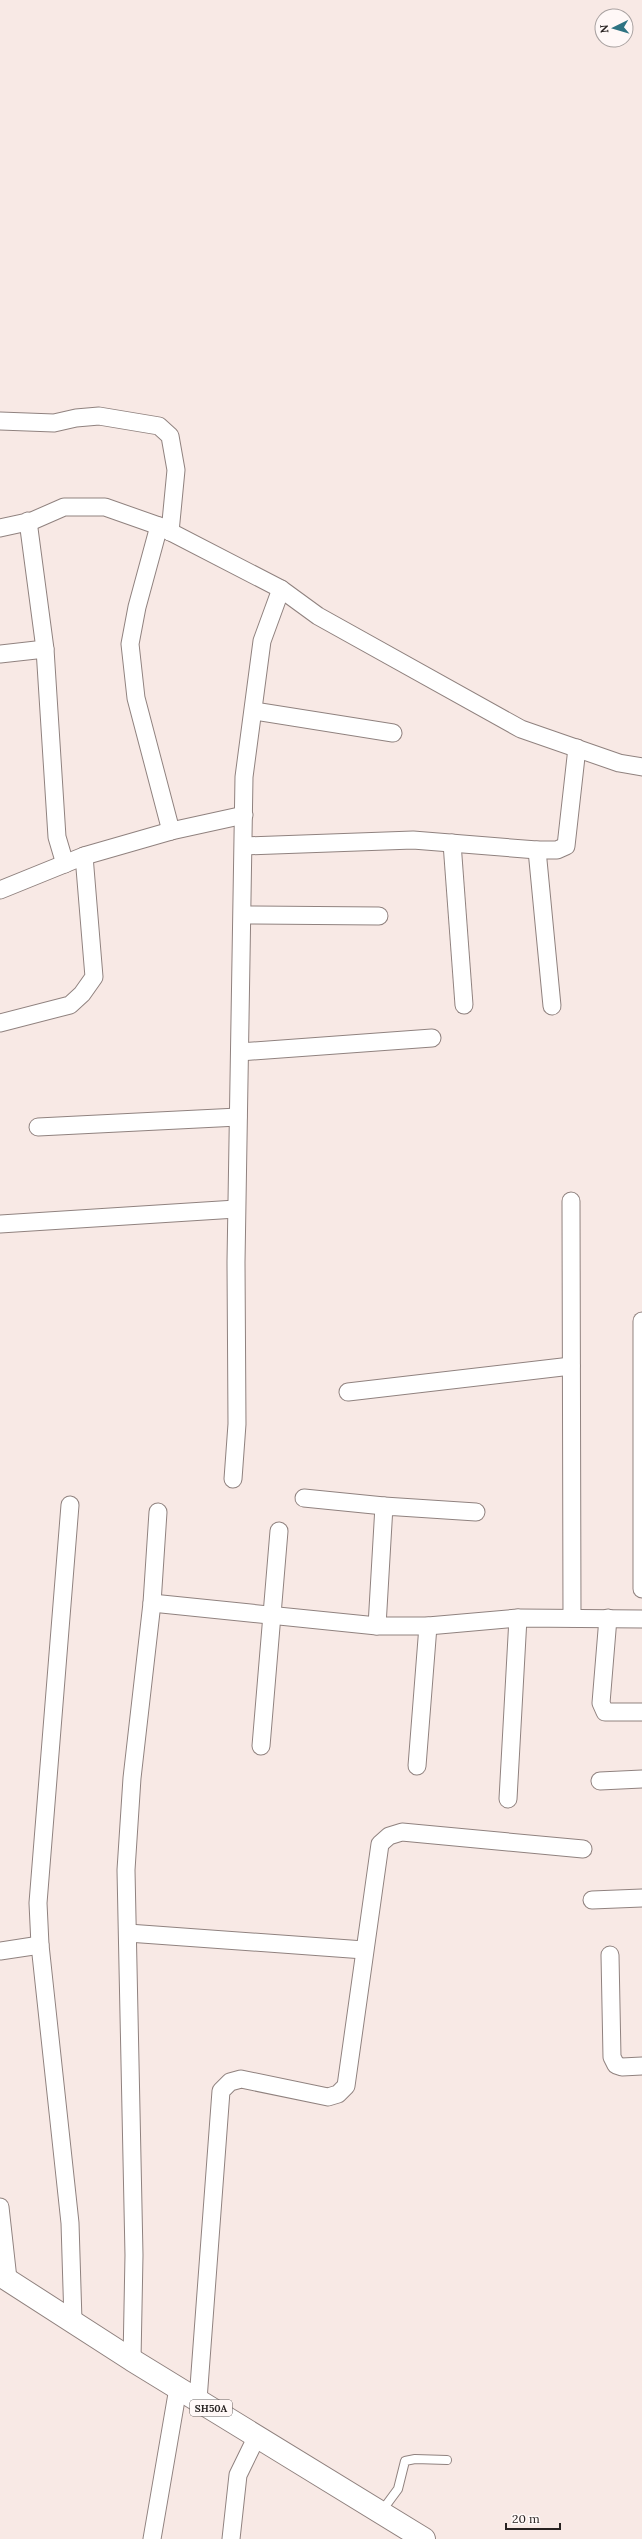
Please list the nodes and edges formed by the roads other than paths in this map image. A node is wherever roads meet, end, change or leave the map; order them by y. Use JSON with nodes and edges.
{"nodes":[{"id":1,"x":0,"y":421,"type":"edge"},
{"id":2,"x":28,"y":521,"type":"junction"},
{"id":3,"x":0,"y":528,"type":"edge"},
{"id":4,"x":164,"y":529,"type":"junction"},
{"id":5,"x":281,"y":589,"type":"junction"},
{"id":6,"x":45,"y":649,"type":"junction"},
{"id":7,"x":0,"y":654,"type":"edge"},
{"id":8,"x":254,"y":711,"type":"junction"},
{"id":9,"x":393,"y":732,"type":"dead end"},
{"id":10,"x":577,"y":748,"type":"junction"},
{"id":11,"x":642,"y":767,"type":"edge"},
{"id":12,"x":244,"y":815,"type":"junction"},
{"id":13,"x":171,"y":831,"type":"junction"},
{"id":14,"x":452,"y":843,"type":"junction"},
{"id":15,"x":244,"y":846,"type":"junction"},
{"id":16,"x":537,"y":850,"type":"junction"},
{"id":17,"x":84,"y":856,"type":"junction"},
{"id":18,"x":65,"y":864,"type":"junction"},
{"id":19,"x":0,"y":890,"type":"edge"},
{"id":20,"x":243,"y":915,"type":"junction"},
{"id":21,"x":379,"y":916,"type":"dead end"},
{"id":22,"x":464,"y":1005,"type":"dead end"},
{"id":23,"x":552,"y":1006,"type":"dead end"},
{"id":24,"x":0,"y":1023,"type":"edge"},
{"id":25,"x":432,"y":1038,"type":"dead end"},
{"id":26,"x":240,"y":1052,"type":"junction"},
{"id":27,"x":238,"y":1117,"type":"junction"},
{"id":28,"x":38,"y":1127,"type":"dead end"},
{"id":29,"x":571,"y":1201,"type":"dead end"},
{"id":30,"x":236,"y":1208,"type":"junction"},
{"id":31,"x":0,"y":1224,"type":"edge"},
{"id":32,"x":642,"y":1321,"type":"edge"},
{"id":33,"x":571,"y":1366,"type":"junction"},
{"id":34,"x":641,"y":1371,"type":"edge"},
{"id":35,"x":348,"y":1392,"type":"dead end"},
{"id":36,"x":642,"y":1478,"type":"edge"},
{"id":37,"x":233,"y":1479,"type":"dead end"},
{"id":38,"x":304,"y":1498,"type":"dead end"},
{"id":39,"x":70,"y":1504,"type":"dead end"},
{"id":40,"x":384,"y":1506,"type":"junction"},
{"id":41,"x":158,"y":1512,"type":"dead end"},
{"id":42,"x":476,"y":1512,"type":"dead end"},
{"id":43,"x":279,"y":1531,"type":"dead end"},
{"id":44,"x":642,"y":1589,"type":"edge"},
{"id":45,"x":152,"y":1603,"type":"junction"},
{"id":46,"x":274,"y":1617,"type":"junction"},
{"id":47,"x":518,"y":1618,"type":"junction"},
{"id":48,"x":572,"y":1618,"type":"junction"},
{"id":49,"x":608,"y":1618,"type":"junction"},
{"id":50,"x":642,"y":1618,"type":"edge"},
{"id":51,"x":377,"y":1626,"type":"junction"},
{"id":52,"x":428,"y":1626,"type":"junction"},
{"id":53,"x":642,"y":1712,"type":"edge"},
{"id":54,"x":261,"y":1746,"type":"dead end"},
{"id":55,"x":417,"y":1766,"type":"dead end"},
{"id":56,"x":642,"y":1779,"type":"edge"},
{"id":57,"x":600,"y":1781,"type":"dead end"},
{"id":58,"x":508,"y":1799,"type":"dead end"},
{"id":59,"x":583,"y":1849,"type":"dead end"},
{"id":60,"x":642,"y":1898,"type":"edge"},
{"id":61,"x":592,"y":1900,"type":"dead end"},
{"id":62,"x":128,"y":1933,"type":"junction"},
{"id":63,"x":40,"y":1945,"type":"junction"},
{"id":64,"x":364,"y":1950,"type":"junction"},
{"id":65,"x":0,"y":1951,"type":"edge"},
{"id":66,"x":610,"y":1954,"type":"dead end"},
{"id":67,"x":642,"y":2066,"type":"edge"},
{"id":68,"x":0,"y":2207,"type":"edge"},
{"id":69,"x":4,"y":2277,"type":"edge"},
{"id":70,"x":73,"y":2321,"type":"junction"},
{"id":71,"x":132,"y":2360,"type":"junction"},
{"id":72,"x":178,"y":2388,"type":"junction"},
{"id":73,"x":198,"y":2400,"type":"junction"},
{"id":74,"x":257,"y":2436,"type":"junction"},
{"id":75,"x":447,"y":2460,"type":"dead end"},
{"id":76,"x":381,"y":2512,"type":"junction"},
{"id":77,"x":152,"y":2539,"type":"edge"},
{"id":78,"x":231,"y":2539,"type":"edge"},
{"id":79,"x":424,"y":2539,"type":"edge"}],
"edges":[{"from":1,"to":4,"type":"street"},
{"from":2,"to":3,"type":"street"},
{"from":2,"to":4,"type":"street"},
{"from":2,"to":6,"type":"street"},
{"from":4,"to":5,"type":"street"},
{"from":4,"to":13,"type":"street"},
{"from":5,"to":8,"type":"street"},
{"from":5,"to":10,"type":"street"},
{"from":6,"to":7,"type":"street"},
{"from":6,"to":18,"type":"street"},
{"from":8,"to":9,"type":"street"},
{"from":8,"to":12,"type":"street"},
{"from":10,"to":11,"type":"street"},
{"from":10,"to":16,"type":"street"},
{"from":12,"to":13,"type":"street"},
{"from":12,"to":15,"type":"street"},
{"from":13,"to":17,"type":"street"},
{"from":14,"to":15,"type":"street"},
{"from":14,"to":16,"type":"street"},
{"from":14,"to":22,"type":"street"},
{"from":15,"to":20,"type":"street"},
{"from":16,"to":23,"type":"street"},
{"from":17,"to":18,"type":"street"},
{"from":17,"to":24,"type":"street"},
{"from":18,"to":19,"type":"street"},
{"from":20,"to":21,"type":"street"},
{"from":20,"to":26,"type":"street"},
{"from":25,"to":26,"type":"street"},
{"from":26,"to":27,"type":"street"},
{"from":27,"to":28,"type":"street"},
{"from":27,"to":30,"type":"street"},
{"from":29,"to":33,"type":"street"},
{"from":30,"to":31,"type":"street"},
{"from":30,"to":37,"type":"street"},
{"from":32,"to":34,"type":"street"},
{"from":33,"to":35,"type":"street"},
{"from":33,"to":48,"type":"street"},
{"from":34,"to":36,"type":"street"},
{"from":36,"to":44,"type":"street"},
{"from":38,"to":40,"type":"street"},
{"from":39,"to":63,"type":"street"},
{"from":40,"to":42,"type":"street"},
{"from":40,"to":51,"type":"street"},
{"from":41,"to":45,"type":"street"},
{"from":43,"to":46,"type":"street"},
{"from":45,"to":46,"type":"street"},
{"from":45,"to":62,"type":"street"},
{"from":46,"to":51,"type":"street"},
{"from":46,"to":54,"type":"street"},
{"from":47,"to":48,"type":"street"},
{"from":47,"to":52,"type":"street"},
{"from":47,"to":58,"type":"street"},
{"from":48,"to":49,"type":"street"},
{"from":49,"to":50,"type":"street"},
{"from":49,"to":53,"type":"street"},
{"from":51,"to":52,"type":"street"},
{"from":52,"to":55,"type":"street"},
{"from":56,"to":57,"type":"street"},
{"from":59,"to":64,"type":"street"},
{"from":60,"to":61,"type":"street"},
{"from":62,"to":64,"type":"street"},
{"from":62,"to":71,"type":"street"},
{"from":63,"to":65,"type":"street"},
{"from":63,"to":70,"type":"street"},
{"from":64,"to":73,"type":"street"},
{"from":66,"to":67,"type":"street"},
{"from":68,"to":69,"type":"street"},
{"from":69,"to":70,"type":"main road","number":"SH50A"},
{"from":70,"to":71,"type":"main road","number":"SH50A"},
{"from":71,"to":72,"type":"main road","number":"SH50A"},
{"from":72,"to":73,"type":"main road","number":"SH50A"},
{"from":72,"to":77,"type":"street"},
{"from":73,"to":74,"type":"main road","number":"SH50A"},
{"from":74,"to":76,"type":"main road","number":"SH50A"},
{"from":74,"to":78,"type":"street"},
{"from":75,"to":76,"type":"lane"},
{"from":76,"to":79,"type":"main road","number":"SH50A"}]}
